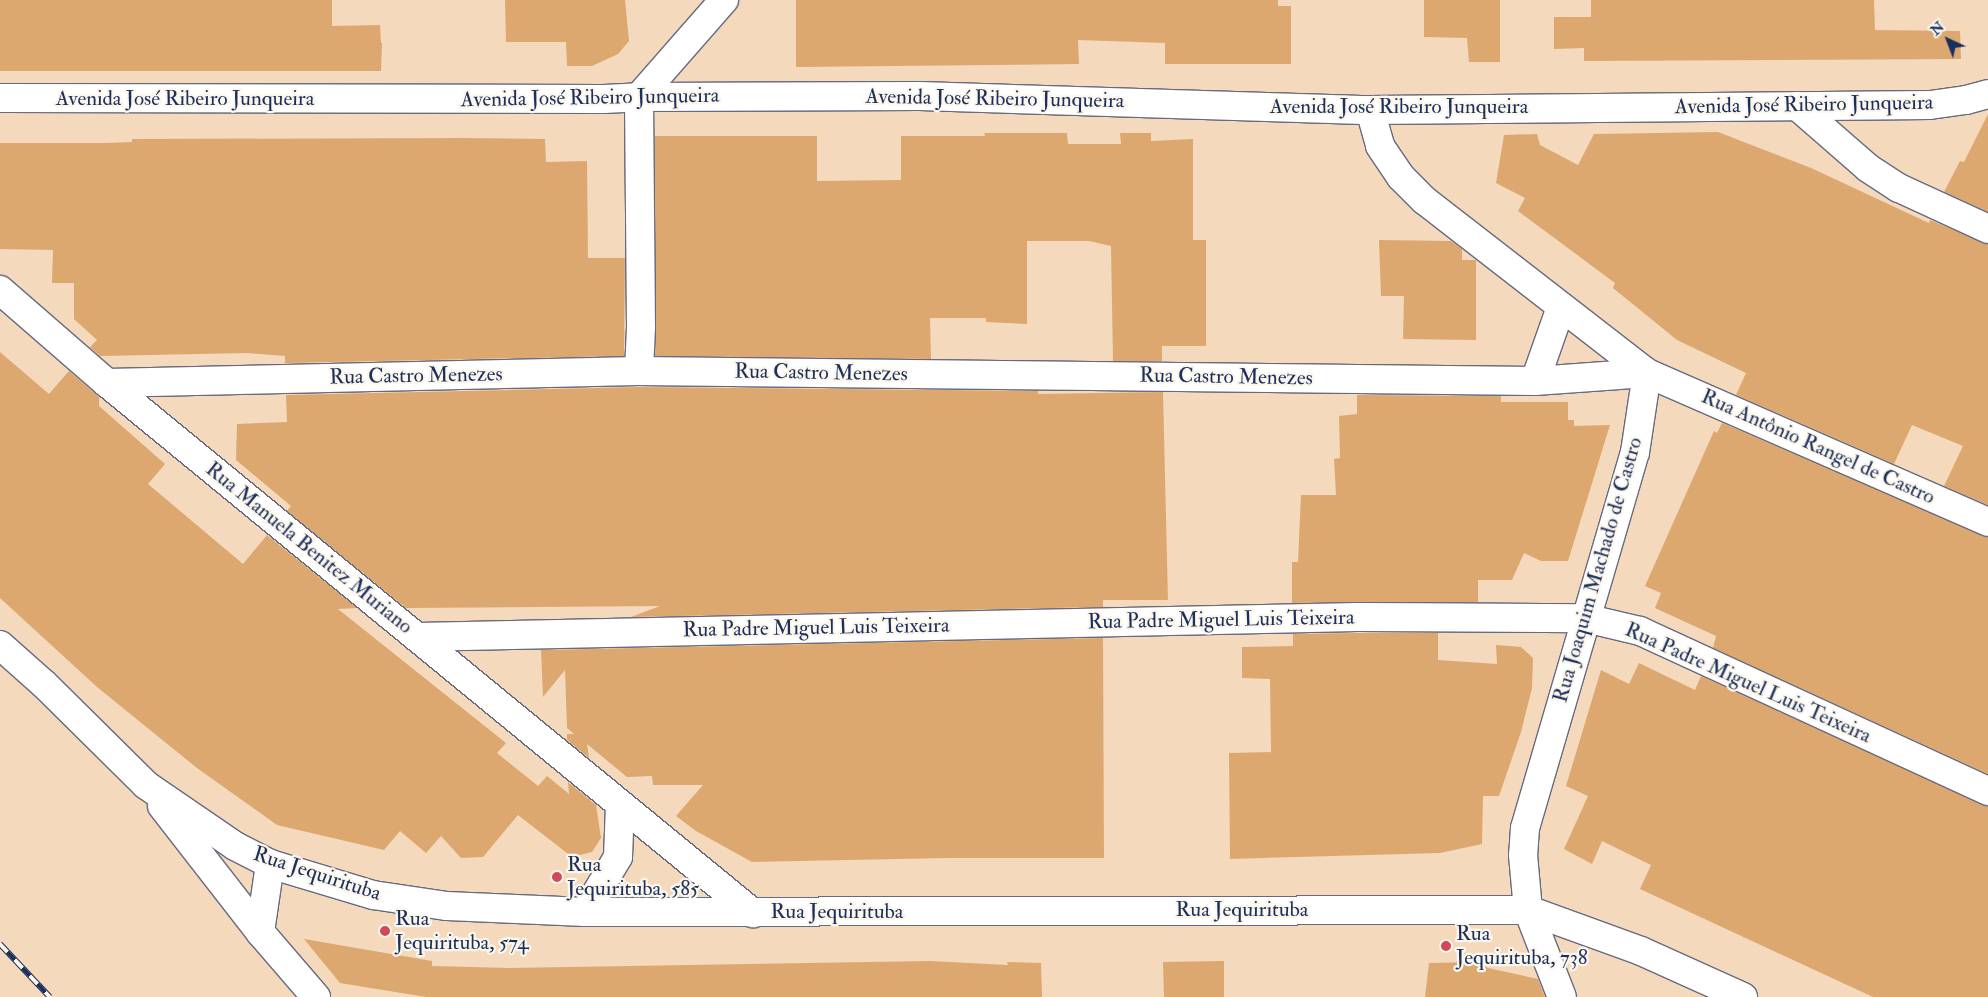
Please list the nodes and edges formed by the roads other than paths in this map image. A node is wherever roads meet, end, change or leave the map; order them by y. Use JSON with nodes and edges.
{"nodes":[{"id":1,"x":724,"y":0,"type":"edge"},
{"id":2,"x":1988,"y":94,"type":"edge"},
{"id":3,"x":639,"y":97,"type":"junction"},
{"id":4,"x":0,"y":98,"type":"edge"},
{"id":5,"x":1797,"y":106,"type":"junction"},
{"id":6,"x":1370,"y":110,"type":"junction"},
{"id":7,"x":1988,"y":230,"type":"edge"},
{"id":8,"x":0,"y":290,"type":"edge"},
{"id":9,"x":1561,"y":306,"type":"junction"},
{"id":10,"x":639,"y":371,"type":"junction"},
{"id":11,"x":1647,"y":373,"type":"junction"},
{"id":12,"x":1535,"y":381,"type":"junction"},
{"id":13,"x":107,"y":383,"type":"junction"},
{"id":14,"x":1988,"y":522,"type":"edge"},
{"id":15,"x":1585,"y":618,"type":"junction"},
{"id":16,"x":418,"y":637,"type":"junction"},
{"id":17,"x":0,"y":645,"type":"edge"},
{"id":18,"x":146,"y":785,"type":"junction"},
{"id":19,"x":1988,"y":791,"type":"edge"},
{"id":20,"x":620,"y":805,"type":"junction"},
{"id":21,"x":270,"y":864,"type":"junction"},
{"id":22,"x":1528,"y":910,"type":"junction"},
{"id":23,"x":585,"y":912,"type":"junction"},
{"id":24,"x":753,"y":913,"type":"junction"},
{"id":25,"x":260,"y":932,"type":"junction"},
{"id":26,"x":316,"y":997,"type":"edge"},
{"id":27,"x":1562,"y":997,"type":"edge"},
{"id":28,"x":1743,"y":997,"type":"edge"}],
"edges":[{"from":1,"to":3,"type":"street"},
{"from":2,"to":5,"type":"street","name":"Avenida José Ribeiro Junqueira"},
{"from":3,"to":4,"type":"street","name":"Avenida José Ribeiro Junqueira"},
{"from":3,"to":6,"type":"street","name":"Avenida José Ribeiro Junqueira"},
{"from":3,"to":10,"type":"street"},
{"from":5,"to":6,"type":"street","name":"Avenida José Ribeiro Junqueira"},
{"from":5,"to":7,"type":"street"},
{"from":6,"to":9,"type":"street"},
{"from":8,"to":13,"type":"street","name":"Rua Manuela Benitez Muriano"},
{"from":9,"to":11,"type":"street"},
{"from":9,"to":12,"type":"street"},
{"from":10,"to":12,"type":"street","name":"Rua Castro Menezes"},
{"from":10,"to":13,"type":"street","name":"Rua Castro Menezes"},
{"from":11,"to":12,"type":"street","name":"Rua Castro Menezes"},
{"from":11,"to":14,"type":"street","name":"Rua Antônio Rangel de Castro"},
{"from":11,"to":15,"type":"street","name":"Rua Joaquim Machado de Castro"},
{"from":13,"to":16,"type":"street","name":"Rua Manuela Benitez Muriano"},
{"from":15,"to":16,"type":"street","name":"Rua Padre Miguel Luis Teixeira"},
{"from":15,"to":19,"type":"street","name":"Rua Padre Miguel Luis Teixeira"},
{"from":15,"to":22,"type":"street","name":"Rua Joaquim Machado de Castro"},
{"from":16,"to":20,"type":"street","name":"Rua Manuela Benitez Muriano"},
{"from":17,"to":18,"type":"street","name":"Rua Jequirituba"},
{"from":18,"to":21,"type":"street","name":"Rua Jequirituba"},
{"from":18,"to":25,"type":"street"},
{"from":20,"to":23,"type":"street"},
{"from":20,"to":24,"type":"street","name":"Rua Manuela Benitez Muriano"},
{"from":21,"to":23,"type":"street","name":"Rua Jequirituba"},
{"from":21,"to":25,"type":"street"},
{"from":22,"to":24,"type":"street","name":"Rua Jequirituba"},
{"from":22,"to":27,"type":"street","name":"Rua Joaquim Machado de Castro"},
{"from":22,"to":28,"type":"street","name":"Rua Jequirituba"},
{"from":23,"to":24,"type":"street","name":"Rua Jequirituba"},
{"from":25,"to":26,"type":"street"}]}
